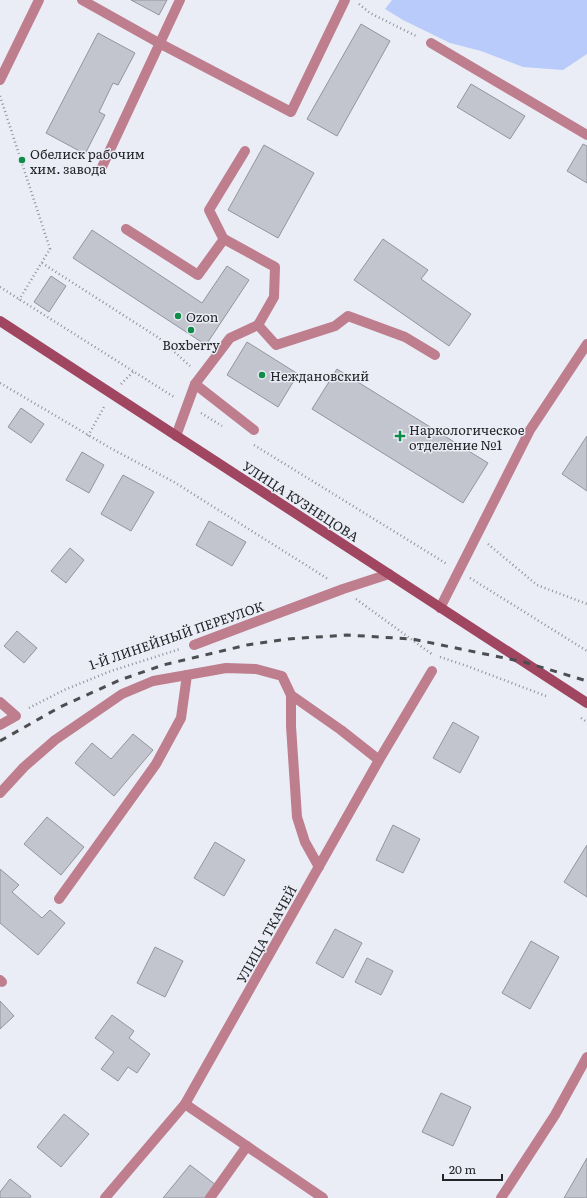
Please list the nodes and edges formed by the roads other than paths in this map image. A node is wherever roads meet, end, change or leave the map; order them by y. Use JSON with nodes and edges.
{"nodes":[{"id":1,"x":39,"y":0,"type":"edge"},
{"id":2,"x":82,"y":0,"type":"edge"},
{"id":3,"x":180,"y":0,"type":"edge"},
{"id":4,"x":345,"y":0,"type":"edge"},
{"id":5,"x":159,"y":43,"type":"junction"},
{"id":6,"x":431,"y":43,"type":"road end"},
{"id":7,"x":0,"y":80,"type":"edge"},
{"id":8,"x":587,"y":135,"type":"edge"},
{"id":9,"x":245,"y":151,"type":"dead end"},
{"id":10,"x":102,"y":167,"type":"dead end"},
{"id":11,"x":126,"y":229,"type":"dead end"},
{"id":12,"x":224,"y":240,"type":"junction"},
{"id":13,"x":0,"y":321,"type":"edge"},
{"id":14,"x":258,"y":325,"type":"junction"},
{"id":15,"x":587,"y":344,"type":"edge"},
{"id":16,"x":435,"y":355,"type":"dead end"},
{"id":17,"x":195,"y":384,"type":"junction"},
{"id":18,"x":254,"y":430,"type":"dead end"},
{"id":19,"x":176,"y":436,"type":"junction"},
{"id":20,"x":389,"y":574,"type":"junction"},
{"id":21,"x":440,"y":608,"type":"junction"},
{"id":22,"x":194,"y":646,"type":"road end"},
{"id":23,"x":432,"y":671,"type":"dead end"},
{"id":24,"x":187,"y":675,"type":"junction"},
{"id":25,"x":291,"y":695,"type":"junction"},
{"id":26,"x":0,"y":702,"type":"edge"},
{"id":27,"x":587,"y":703,"type":"edge"},
{"id":28,"x":0,"y":725,"type":"edge"},
{"id":29,"x":379,"y":760,"type":"junction"},
{"id":30,"x":0,"y":793,"type":"edge"},
{"id":31,"x":319,"y":867,"type":"junction"},
{"id":32,"x":59,"y":899,"type":"dead end"},
{"id":33,"x":587,"y":1057,"type":"edge"},
{"id":34,"x":185,"y":1104,"type":"junction"},
{"id":35,"x":247,"y":1146,"type":"junction"},
{"id":36,"x":105,"y":1198,"type":"edge"},
{"id":37,"x":210,"y":1198,"type":"edge"},
{"id":38,"x":323,"y":1198,"type":"edge"},
{"id":39,"x":501,"y":1198,"type":"edge"}],
"edges":[{"from":1,"to":7,"type":"street"},
{"from":2,"to":5,"type":"street"},
{"from":3,"to":5,"type":"street"},
{"from":4,"to":5,"type":"street"},
{"from":5,"to":10,"type":"street"},
{"from":6,"to":8,"type":"street"},
{"from":9,"to":12,"type":"street"},
{"from":11,"to":12,"type":"street"},
{"from":12,"to":14,"type":"street"},
{"from":13,"to":19,"type":"main road","name":"УЛИЦА КУЗНЕЦОВА"},
{"from":14,"to":16,"type":"street"},
{"from":14,"to":17,"type":"street"},
{"from":15,"to":21,"type":"street"},
{"from":17,"to":18,"type":"street"},
{"from":17,"to":19,"type":"street"},
{"from":19,"to":20,"type":"main road","name":"УЛИЦА КУЗНЕЦОВА"},
{"from":20,"to":21,"type":"main road","name":"УЛИЦА КУЗНЕЦОВА"},
{"from":20,"to":22,"type":"street","name":"1-Й ЛИНЕЙНЫЙ ПЕРЕУЛОК"},
{"from":21,"to":27,"type":"main road","name":"УЛИЦА КУЗНЕЦОВА"},
{"from":23,"to":29,"type":"street","name":"УЛИЦА ТКАЧЕЙ"},
{"from":24,"to":25,"type":"street"},
{"from":24,"to":30,"type":"street"},
{"from":24,"to":32,"type":"street"},
{"from":25,"to":29,"type":"street"},
{"from":25,"to":31,"type":"street"},
{"from":26,"to":28,"type":"street"},
{"from":29,"to":31,"type":"street","name":"УЛИЦА ТКАЧЕЙ"},
{"from":31,"to":34,"type":"street","name":"УЛИЦА ТКАЧЕЙ"},
{"from":33,"to":39,"type":"street"},
{"from":34,"to":35,"type":"street"},
{"from":34,"to":36,"type":"street","name":"УЛИЦА ТКАЧЕЙ"},
{"from":35,"to":37,"type":"street"},
{"from":35,"to":38,"type":"street"}]}
